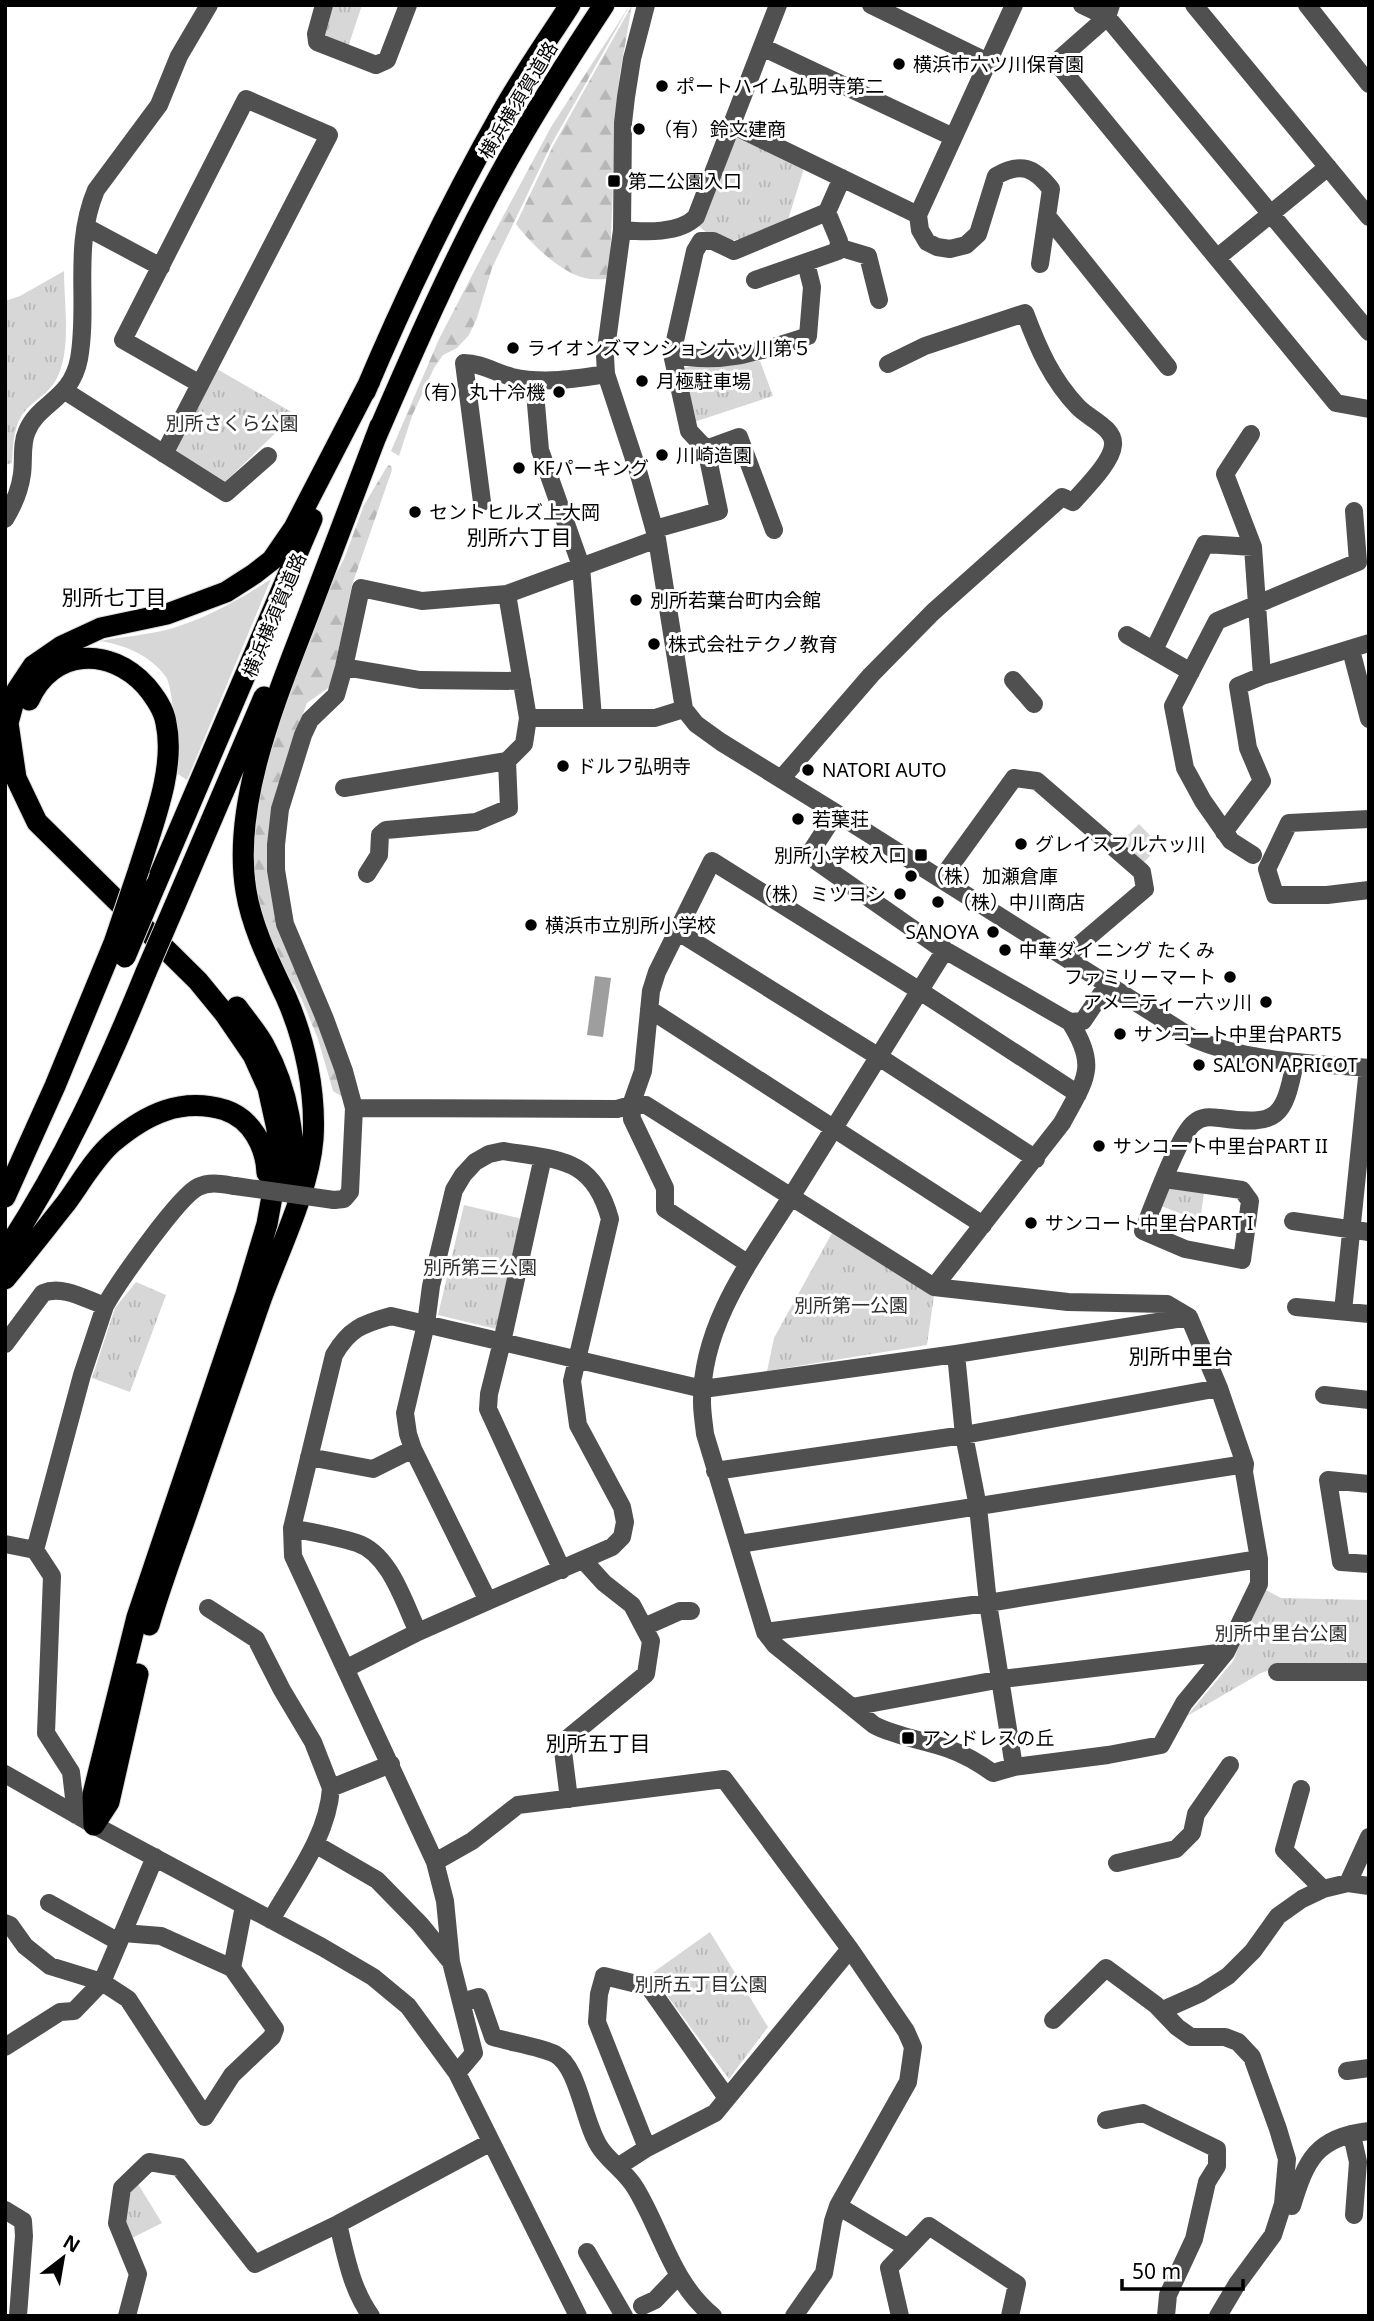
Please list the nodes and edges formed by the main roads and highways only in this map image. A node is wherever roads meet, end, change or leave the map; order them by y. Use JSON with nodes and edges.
{"nodes":[{"id":1,"x":570,"y":5,"type":"edge"},
{"id":2,"x":604,"y":5,"type":"edge"},
{"id":3,"x":370,"y":381,"type":"junction"},
{"id":4,"x":380,"y":426,"type":"junction"},
{"id":5,"x":119,"y":950,"type":"junction"},
{"id":6,"x":5,"y":1200,"type":"edge"},
{"id":7,"x":267,"y":1224,"type":"junction"},
{"id":8,"x":287,"y":1231,"type":"junction"},
{"id":9,"x":5,"y":1252,"type":"edge"},
{"id":10,"x":267,"y":1258,"type":"junction"},
{"id":11,"x":5,"y":1279,"type":"edge"},
{"id":12,"x":85,"y":1820,"type":"road end"}],
"edges":[{"from":1,"to":3,"type":"highway","name":"横浜横須賀道路"},
{"from":2,"to":4,"type":"highway","name":"横浜横須賀道路"},
{"from":3,"to":5,"type":"highway","name":"横浜横須賀道路","bridge":true},
{"from":3,"to":7,"type":"highway"},
{"from":4,"to":8,"type":"highway"},
{"from":4,"to":9,"type":"highway","name":"横浜横須賀道路","bridge":true},
{"from":5,"to":6,"type":"highway","name":"横浜横須賀道路"},
{"from":5,"to":8,"type":"highway","bridge":true},
{"from":7,"to":10,"type":"highway"},
{"from":7,"to":11,"type":"highway"},
{"from":8,"to":10,"type":"highway"},
{"from":10,"to":12,"type":"highway"}]}
